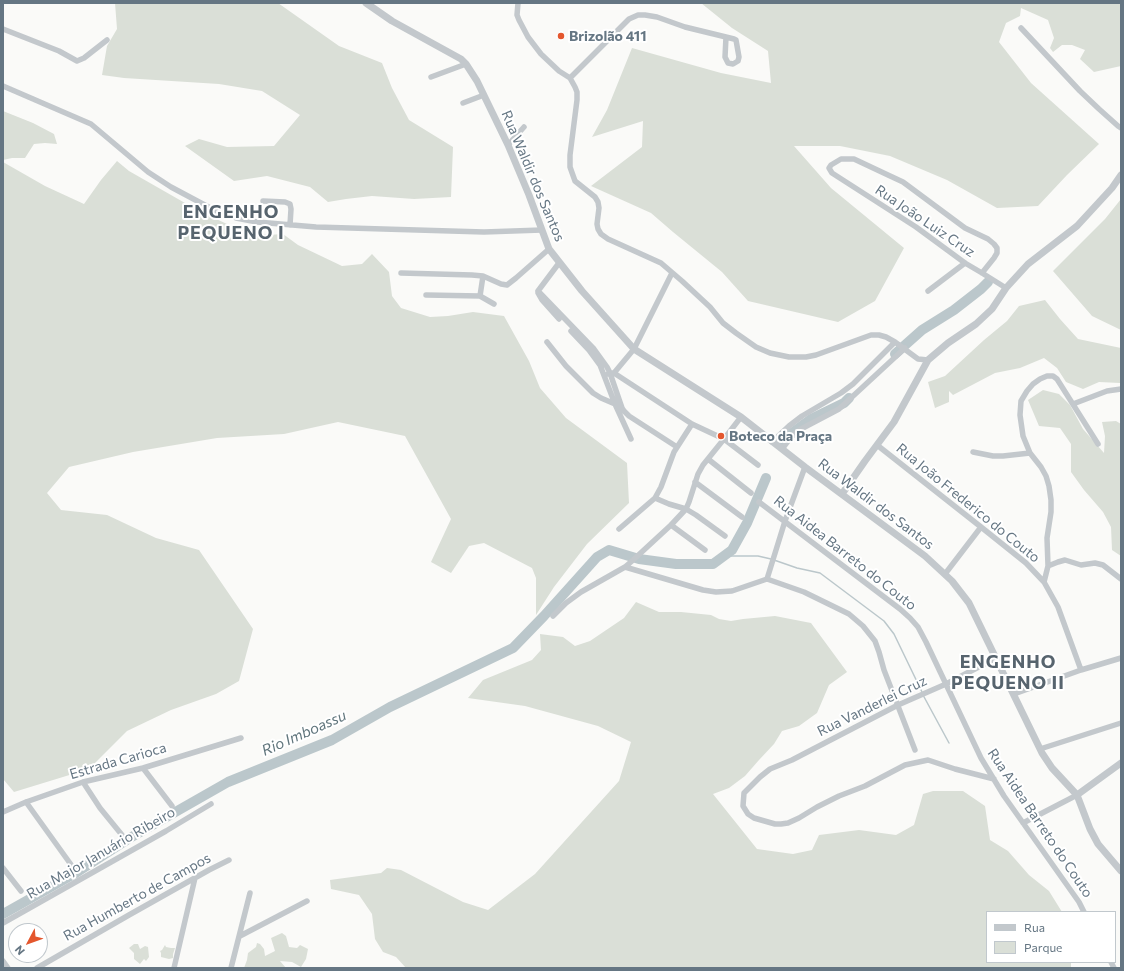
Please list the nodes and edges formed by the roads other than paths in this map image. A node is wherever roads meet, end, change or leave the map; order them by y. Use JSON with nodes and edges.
{"nodes":[{"id":1,"x":366,"y":3,"type":"edge"},
{"id":2,"x":518,"y":3,"type":"edge"},
{"id":3,"x":1021,"y":28,"type":"dead end"},
{"id":4,"x":3,"y":29,"type":"edge"},
{"id":5,"x":726,"y":37,"type":"junction"},
{"id":6,"x":106,"y":40,"type":"dead end"},
{"id":7,"x":466,"y":64,"type":"junction"},
{"id":8,"x":431,"y":77,"type":"dead end"},
{"id":9,"x":570,"y":78,"type":"junction"},
{"id":10,"x":3,"y":86,"type":"edge"},
{"id":11,"x":484,"y":95,"type":"junction"},
{"id":12,"x":463,"y":103,"type":"dead end"},
{"id":13,"x":524,"y":127,"type":"dead end"},
{"id":14,"x":1121,"y":128,"type":"edge"},
{"id":15,"x":508,"y":145,"type":"junction"},
{"id":16,"x":1121,"y":175,"type":"edge"},
{"id":17,"x":263,"y":201,"type":"dead end"},
{"id":18,"x":290,"y":225,"type":"junction"},
{"id":19,"x":542,"y":230,"type":"junction"},
{"id":20,"x":549,"y":249,"type":"junction"},
{"id":21,"x":559,"y":263,"type":"junction"},
{"id":22,"x":965,"y":263,"type":"junction"},
{"id":23,"x":401,"y":273,"type":"dead end"},
{"id":24,"x":672,"y":273,"type":"junction"},
{"id":25,"x":982,"y":273,"type":"junction"},
{"id":26,"x":483,"y":276,"type":"junction"},
{"id":27,"x":1006,"y":288,"type":"junction"},
{"id":28,"x":928,"y":291,"type":"dead end"},
{"id":29,"x":426,"y":295,"type":"dead end"},
{"id":30,"x":480,"y":296,"type":"junction"},
{"id":31,"x":494,"y":304,"type":"dead end"},
{"id":32,"x":547,"y":342,"type":"dead end"},
{"id":33,"x":895,"y":342,"type":"junction"},
{"id":34,"x":904,"y":348,"type":"junction"},
{"id":35,"x":634,"y":349,"type":"junction"},
{"id":36,"x":928,"y":360,"type":"junction"},
{"id":37,"x":610,"y":374,"type":"junction"},
{"id":38,"x":1121,"y":389,"type":"edge"},
{"id":39,"x":615,"y":404,"type":"junction"},
{"id":40,"x":1073,"y":404,"type":"junction"},
{"id":41,"x":741,"y":417,"type":"junction"},
{"id":42,"x":692,"y":424,"type":"junction"},
{"id":43,"x":631,"y":439,"type":"dead end"},
{"id":44,"x":724,"y":440,"type":"junction"},
{"id":45,"x":772,"y":442,"type":"junction"},
{"id":46,"x":1098,"y":444,"type":"dead end"},
{"id":47,"x":877,"y":445,"type":"junction"},
{"id":48,"x":677,"y":447,"type":"junction"},
{"id":49,"x":782,"y":449,"type":"junction"},
{"id":50,"x":973,"y":452,"type":"dead end"},
{"id":51,"x":1030,"y":453,"type":"junction"},
{"id":52,"x":708,"y":459,"type":"junction"},
{"id":53,"x":758,"y":466,"type":"dead end"},
{"id":54,"x":804,"y":467,"type":"junction"},
{"id":55,"x":696,"y":482,"type":"junction"},
{"id":56,"x":751,"y":493,"type":"dead end"},
{"id":57,"x":842,"y":494,"type":"junction"},
{"id":58,"x":655,"y":498,"type":"junction"},
{"id":59,"x":759,"y":502,"type":"dead end"},
{"id":60,"x":686,"y":509,"type":"junction"},
{"id":61,"x":742,"y":517,"type":"dead end"},
{"id":62,"x":785,"y":520,"type":"junction"},
{"id":63,"x":671,"y":525,"type":"junction"},
{"id":64,"x":981,"y":526,"type":"junction"},
{"id":65,"x":619,"y":528,"type":"dead end"},
{"id":66,"x":725,"y":536,"type":"dead end"},
{"id":67,"x":705,"y":550,"type":"dead end"},
{"id":68,"x":625,"y":566,"type":"junction"},
{"id":69,"x":1048,"y":566,"type":"junction"},
{"id":70,"x":945,"y":574,"type":"junction"},
{"id":71,"x":1121,"y":578,"type":"edge"},
{"id":72,"x":767,"y":579,"type":"junction"},
{"id":73,"x":1044,"y":582,"type":"junction"},
{"id":74,"x":553,"y":616,"type":"dead end"},
{"id":75,"x":996,"y":658,"type":"junction"},
{"id":76,"x":1121,"y":658,"type":"edge"},
{"id":77,"x":1081,"y":670,"type":"junction"},
{"id":78,"x":946,"y":684,"type":"junction"},
{"id":79,"x":1014,"y":694,"type":"junction"},
{"id":80,"x":898,"y":705,"type":"junction"},
{"id":81,"x":1121,"y":723,"type":"edge"},
{"id":82,"x":241,"y":738,"type":"dead end"},
{"id":83,"x":1040,"y":749,"type":"junction"},
{"id":84,"x":915,"y":750,"type":"dead end"},
{"id":85,"x":1121,"y":764,"type":"edge"},
{"id":86,"x":143,"y":768,"type":"junction"},
{"id":87,"x":994,"y":779,"type":"junction"},
{"id":88,"x":84,"y":782,"type":"junction"},
{"id":89,"x":1077,"y":795,"type":"junction"},
{"id":90,"x":26,"y":802,"type":"junction"},
{"id":91,"x":211,"y":804,"type":"dead end"},
{"id":92,"x":172,"y":806,"type":"dead end"},
{"id":93,"x":3,"y":812,"type":"edge"},
{"id":94,"x":1023,"y":823,"type":"junction"},
{"id":95,"x":122,"y":835,"type":"dead end"},
{"id":96,"x":229,"y":860,"type":"dead end"},
{"id":97,"x":72,"y":866,"type":"dead end"},
{"id":98,"x":3,"y":868,"type":"edge"},
{"id":99,"x":1121,"y":871,"type":"edge"},
{"id":100,"x":195,"y":878,"type":"junction"},
{"id":101,"x":21,"y":891,"type":"dead end"},
{"id":102,"x":250,"y":893,"type":"dead end"},
{"id":103,"x":307,"y":901,"type":"dead end"},
{"id":104,"x":1083,"y":911,"type":"edge"},
{"id":105,"x":3,"y":923,"type":"edge"},
{"id":106,"x":240,"y":936,"type":"junction"},
{"id":107,"x":3,"y":961,"type":"edge"},
{"id":108,"x":8,"y":968,"type":"edge"},
{"id":109,"x":37,"y":968,"type":"edge"},
{"id":110,"x":174,"y":968,"type":"edge"},
{"id":111,"x":231,"y":968,"type":"edge"}],
"edges":[{"from":1,"to":7,"type":"street","name":"Rua Waldir dos Santos"},
{"from":2,"to":9,"type":"street"},
{"from":3,"to":14,"type":"street"},
{"from":4,"to":6,"type":"street"},
{"from":5,"to":5,"type":"street"},
{"from":5,"to":9,"type":"street"},
{"from":7,"to":8,"type":"street"},
{"from":7,"to":11,"type":"street","name":"Rua Waldir dos Santos"},
{"from":9,"to":24,"type":"street"},
{"from":10,"to":18,"type":"street"},
{"from":11,"to":12,"type":"street"},
{"from":11,"to":15,"type":"street","name":"Rua Waldir dos Santos"},
{"from":13,"to":15,"type":"street"},
{"from":15,"to":19,"type":"street","name":"Rua Waldir dos Santos"},
{"from":16,"to":27,"type":"street"},
{"from":17,"to":18,"type":"street"},
{"from":18,"to":19,"type":"street"},
{"from":19,"to":20,"type":"street","name":"Rua Waldir dos Santos"},
{"from":20,"to":21,"type":"street","name":"Rua Waldir dos Santos"},
{"from":20,"to":26,"type":"street"},
{"from":21,"to":35,"type":"street","name":"Rua Waldir dos Santos"},
{"from":21,"to":37,"type":"street"},
{"from":22,"to":25,"type":"street","name":"Rua João Luiz Cruz"},
{"from":22,"to":25,"type":"street","name":"Rua João Luiz Cruz"},
{"from":22,"to":28,"type":"street"},
{"from":23,"to":26,"type":"street"},
{"from":24,"to":33,"type":"street"},
{"from":24,"to":35,"type":"street"},
{"from":25,"to":27,"type":"street","name":"Rua João Luiz Cruz"},
{"from":26,"to":30,"type":"street"},
{"from":27,"to":36,"type":"street"},
{"from":29,"to":30,"type":"street"},
{"from":30,"to":31,"type":"street"},
{"from":32,"to":39,"type":"street"},
{"from":33,"to":34,"type":"street"},
{"from":33,"to":45,"type":"street"},
{"from":34,"to":36,"type":"street"},
{"from":34,"to":49,"type":"street"},
{"from":35,"to":37,"type":"street"},
{"from":35,"to":41,"type":"street","name":"Rua Waldir dos Santos"},
{"from":36,"to":47,"type":"street"},
{"from":37,"to":39,"type":"street"},
{"from":37,"to":42,"type":"street"},
{"from":37,"to":48,"type":"street"},
{"from":38,"to":40,"type":"street"},
{"from":39,"to":43,"type":"street"},
{"from":40,"to":46,"type":"street"},
{"from":40,"to":51,"type":"street"},
{"from":41,"to":44,"type":"street"},
{"from":41,"to":45,"type":"street","name":"Rua Waldir dos Santos"},
{"from":42,"to":44,"type":"street"},
{"from":42,"to":48,"type":"street"},
{"from":44,"to":52,"type":"street"},
{"from":44,"to":53,"type":"street"},
{"from":45,"to":49,"type":"street","name":"Rua Waldir dos Santos"},
{"from":47,"to":57,"type":"street"},
{"from":47,"to":64,"type":"street","name":"Rua João Frederico do Couto"},
{"from":48,"to":58,"type":"street"},
{"from":49,"to":54,"type":"street","name":"Rua Waldir dos Santos"},
{"from":50,"to":51,"type":"street"},
{"from":51,"to":69,"type":"street"},
{"from":52,"to":55,"type":"street"},
{"from":52,"to":56,"type":"street"},
{"from":54,"to":57,"type":"street","name":"Rua Waldir dos Santos"},
{"from":54,"to":62,"type":"street"},
{"from":55,"to":60,"type":"street"},
{"from":55,"to":61,"type":"street"},
{"from":57,"to":70,"type":"street","name":"Rua Waldir dos Santos"},
{"from":58,"to":60,"type":"street"},
{"from":58,"to":65,"type":"street"},
{"from":59,"to":62,"type":"street","name":"Rua Aidea Barreto do Couto"},
{"from":60,"to":63,"type":"street"},
{"from":60,"to":66,"type":"street"},
{"from":62,"to":72,"type":"street"},
{"from":62,"to":78,"type":"street","name":"Rua Aidea Barreto do Couto"},
{"from":63,"to":67,"type":"street"},
{"from":63,"to":68,"type":"street"},
{"from":64,"to":70,"type":"street"},
{"from":64,"to":73,"type":"street","name":"Rua João Frederico do Couto"},
{"from":68,"to":72,"type":"street"},
{"from":68,"to":74,"type":"street"},
{"from":69,"to":71,"type":"street"},
{"from":69,"to":73,"type":"street"},
{"from":70,"to":75,"type":"street","name":"Rua Waldir dos Santos"},
{"from":72,"to":80,"type":"street"},
{"from":73,"to":77,"type":"street","name":"Rua João Frederico do Couto"},
{"from":75,"to":78,"type":"street","name":"Rua Vanderlei Cruz"},
{"from":75,"to":79,"type":"street","name":"Rua Waldir dos Santos"},
{"from":76,"to":77,"type":"street"},
{"from":77,"to":79,"type":"street"},
{"from":78,"to":80,"type":"street","name":"Rua Vanderlei Cruz"},
{"from":78,"to":87,"type":"street","name":"Rua Aidea Barreto do Couto"},
{"from":79,"to":83,"type":"street","name":"Rua Waldir dos Santos"},
{"from":80,"to":84,"type":"street"},
{"from":80,"to":87,"type":"street","name":"Rua Vanderlei Cruz"},
{"from":81,"to":83,"type":"street"},
{"from":82,"to":86,"type":"street","name":"Estrada Carioca"},
{"from":83,"to":89,"type":"street","name":"Rua Waldir dos Santos"},
{"from":85,"to":89,"type":"street"},
{"from":86,"to":88,"type":"street","name":"Estrada Carioca"},
{"from":86,"to":92,"type":"street"},
{"from":87,"to":94,"type":"street","name":"Rua Aidea Barreto do Couto"},
{"from":88,"to":90,"type":"street","name":"Estrada Carioca"},
{"from":88,"to":95,"type":"street"},
{"from":89,"to":94,"type":"street"},
{"from":89,"to":99,"type":"street"},
{"from":90,"to":93,"type":"street","name":"Estrada Carioca"},
{"from":90,"to":97,"type":"street"},
{"from":91,"to":105,"type":"street","name":"Rua Major Januário Ribeiro"},
{"from":94,"to":104,"type":"street","name":"Rua Aidea Barreto do Couto"},
{"from":96,"to":100,"type":"street","name":"Rua Humberto de Campos"},
{"from":98,"to":101,"type":"street"},
{"from":100,"to":109,"type":"street","name":"Rua Humberto de Campos"},
{"from":100,"to":110,"type":"street"},
{"from":102,"to":106,"type":"street"},
{"from":103,"to":106,"type":"street"},
{"from":106,"to":111,"type":"street"},
{"from":107,"to":108,"type":"street"}]}
